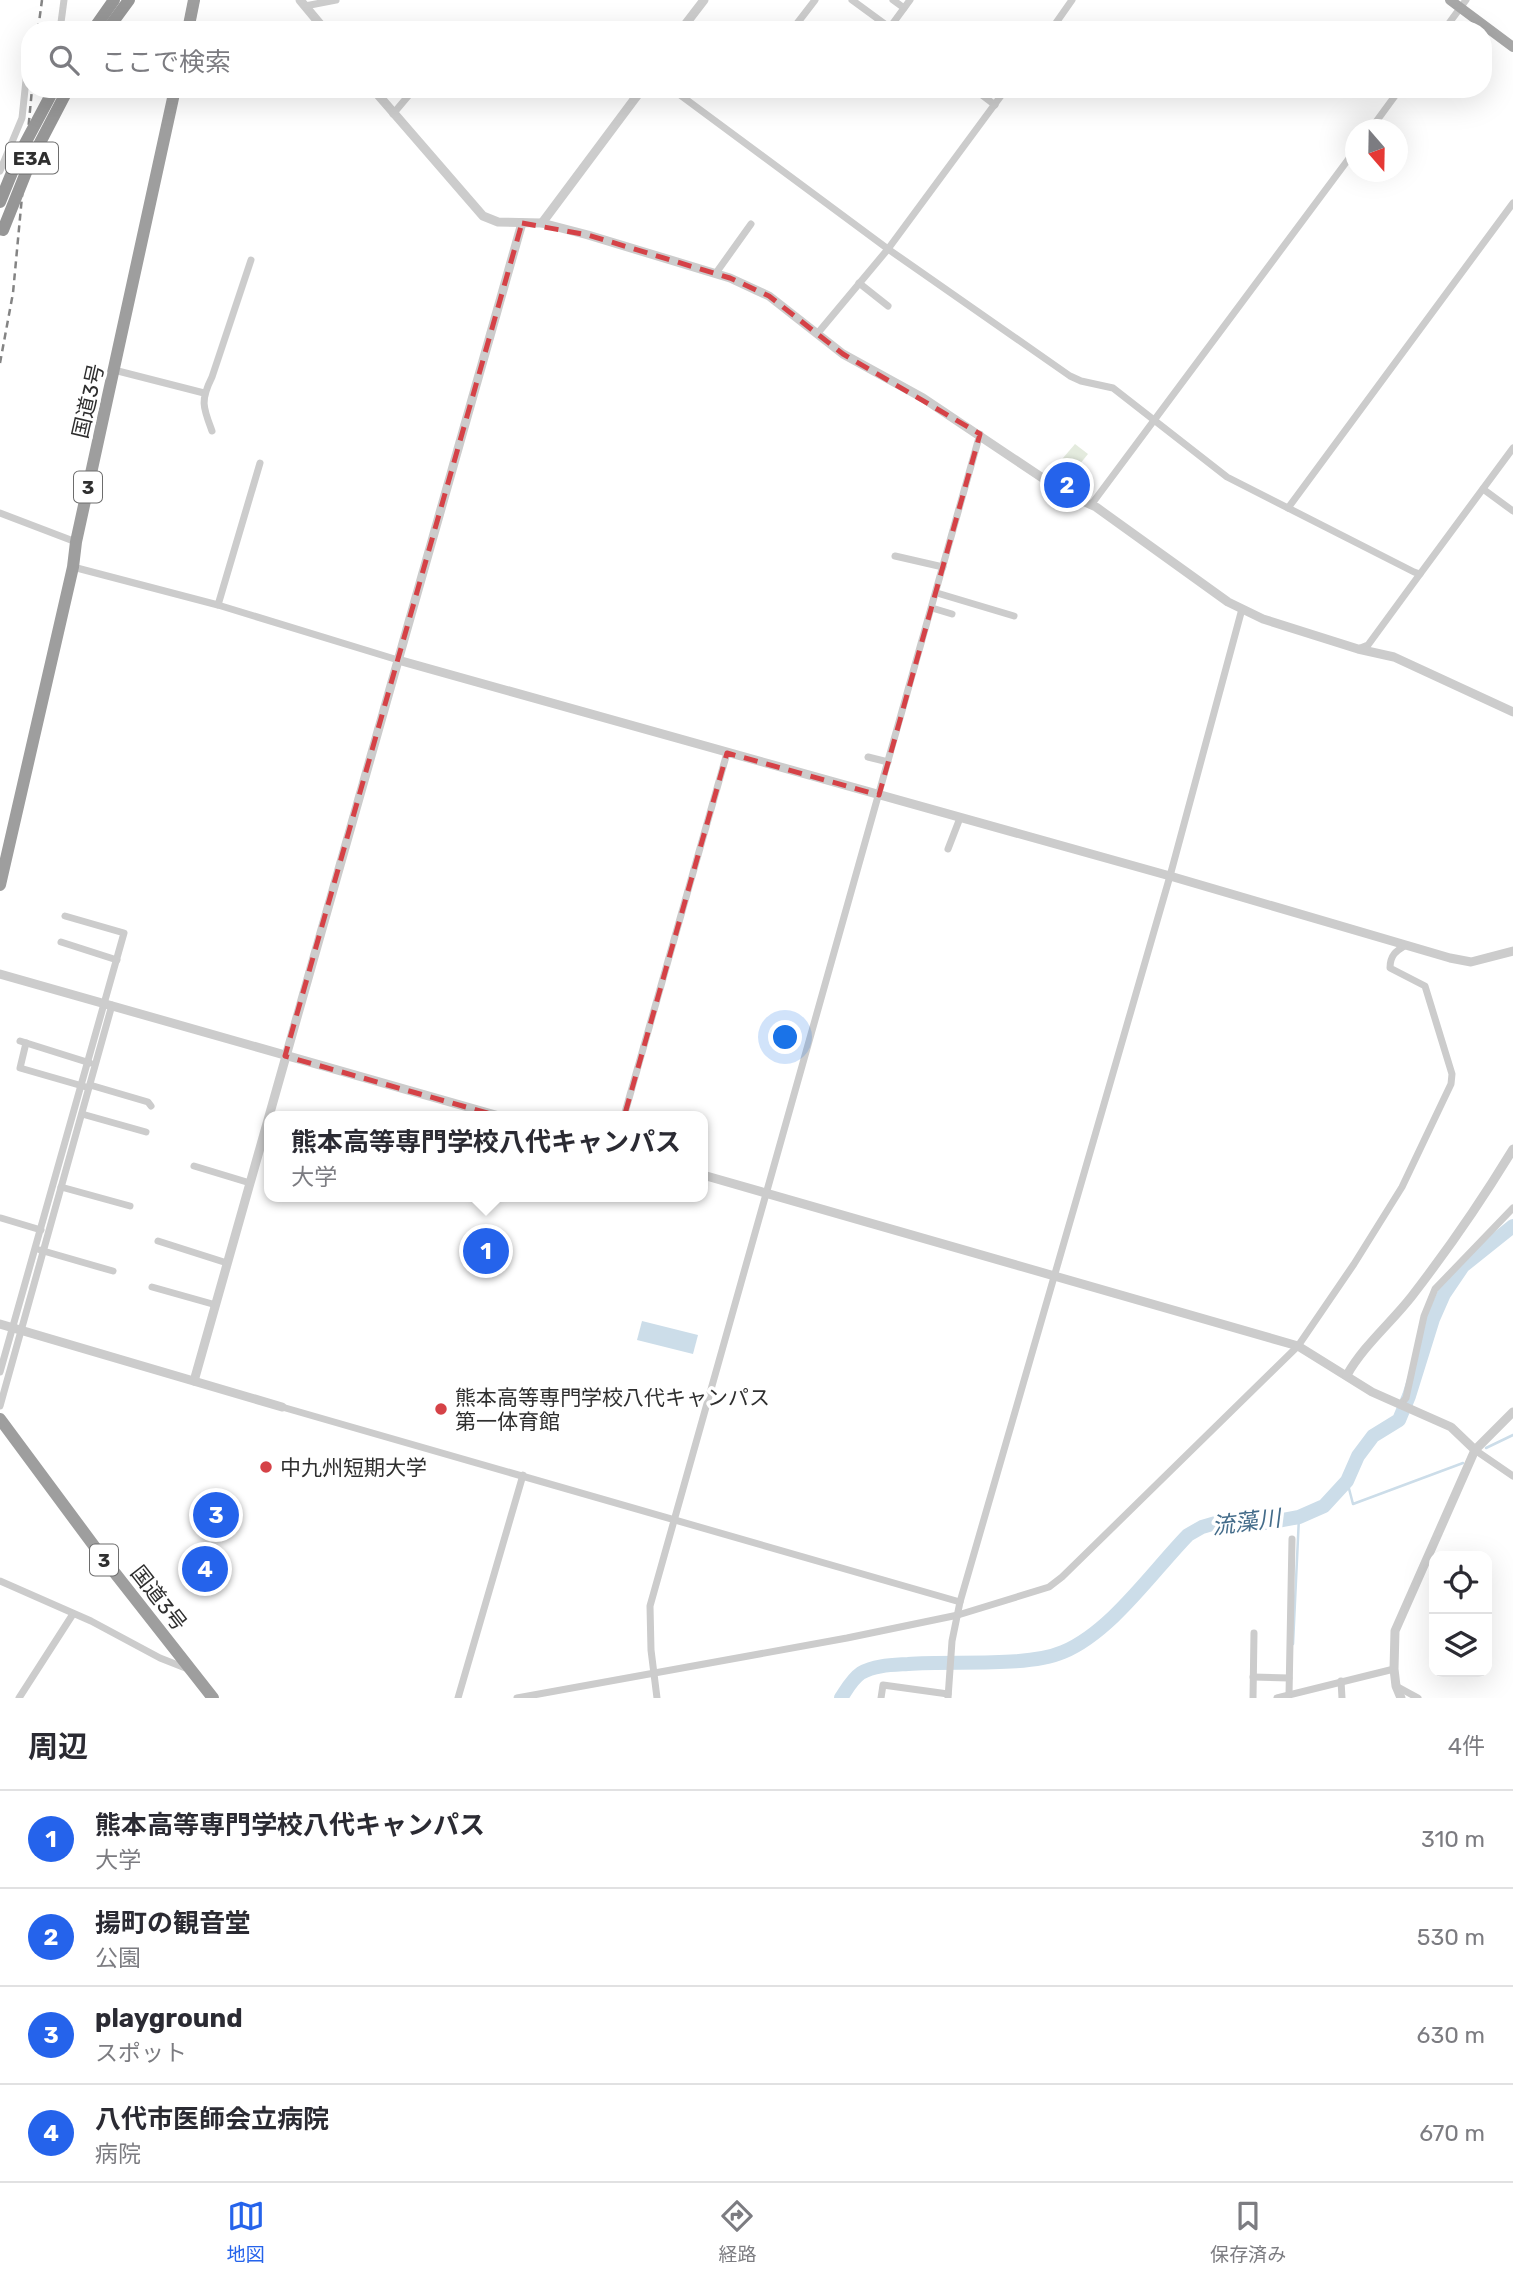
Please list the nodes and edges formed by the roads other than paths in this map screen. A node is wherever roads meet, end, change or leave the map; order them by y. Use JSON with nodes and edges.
{"nodes":[{"id":1,"x":64,"y":0,"type":"edge"},
{"id":2,"x":114,"y":0,"type":"edge"},
{"id":3,"x":129,"y":0,"type":"edge"},
{"id":4,"x":194,"y":0,"type":"edge"},
{"id":5,"x":336,"y":0,"type":"edge"},
{"id":6,"x":704,"y":0,"type":"edge"},
{"id":7,"x":815,"y":0,"type":"edge"},
{"id":8,"x":852,"y":0,"type":"edge"},
{"id":9,"x":893,"y":0,"type":"edge"},
{"id":10,"x":910,"y":0,"type":"edge"},
{"id":11,"x":1072,"y":0,"type":"edge"},
{"id":12,"x":1450,"y":0,"type":"edge"},
{"id":13,"x":302,"y":3,"type":"edge"},
{"id":14,"x":1464,"y":4,"type":"edge"},
{"id":15,"x":904,"y":8,"type":"junction"},
{"id":16,"x":61,"y":21,"type":"edge"},
{"id":17,"x":99,"y":21,"type":"edge"},
{"id":18,"x":114,"y":21,"type":"edge"},
{"id":19,"x":190,"y":21,"type":"edge"},
{"id":20,"x":317,"y":21,"type":"edge"},
{"id":21,"x":688,"y":21,"type":"edge"},
{"id":22,"x":799,"y":21,"type":"edge"},
{"id":23,"x":880,"y":21,"type":"edge"},
{"id":24,"x":895,"y":21,"type":"edge"},
{"id":25,"x":1057,"y":21,"type":"edge"},
{"id":26,"x":1451,"y":21,"type":"edge"},
{"id":27,"x":1483,"y":21,"type":"edge"},
{"id":28,"x":1492,"y":29,"type":"edge"},
{"id":29,"x":1513,"y":47,"type":"edge"},
{"id":30,"x":24,"y":98,"type":"edge"},
{"id":31,"x":49,"y":98,"type":"edge"},
{"id":32,"x":63,"y":98,"type":"edge"},
{"id":33,"x":173,"y":98,"type":"edge"},
{"id":34,"x":380,"y":98,"type":"edge"},
{"id":35,"x":406,"y":98,"type":"edge"},
{"id":36,"x":635,"y":98,"type":"edge"},
{"id":37,"x":684,"y":98,"type":"edge"},
{"id":38,"x":987,"y":98,"type":"edge"},
{"id":39,"x":999,"y":98,"type":"edge"},
{"id":40,"x":1393,"y":98,"type":"edge"},
{"id":41,"x":995,"y":104,"type":"junction"},
{"id":42,"x":393,"y":114,"type":"junction"},
{"id":43,"x":1378,"y":119,"type":"edge"},
{"id":44,"x":1345,"y":164,"type":"edge"},
{"id":45,"x":0,"y":171,"type":"edge"},
{"id":46,"x":0,"y":202,"type":"edge"},
{"id":47,"x":1513,"y":203,"type":"edge"},
{"id":48,"x":522,"y":223,"type":"junction"},
{"id":49,"x":542,"y":223,"type":"junction"},
{"id":50,"x":751,"y":224,"type":"dead end"},
{"id":51,"x":1,"y":234,"type":"edge"},
{"id":52,"x":888,"y":249,"type":"junction"},
{"id":53,"x":251,"y":260,"type":"dead end"},
{"id":54,"x":716,"y":272,"type":"junction"},
{"id":55,"x":859,"y":283,"type":"junction"},
{"id":56,"x":888,"y":306,"type":"dead end"},
{"id":57,"x":817,"y":334,"type":"junction"},
{"id":58,"x":114,"y":370,"type":"junction"},
{"id":59,"x":204,"y":393,"type":"junction"},
{"id":60,"x":1155,"y":420,"type":"junction"},
{"id":61,"x":212,"y":431,"type":"dead end"},
{"id":62,"x":980,"y":434,"type":"junction"},
{"id":63,"x":1513,"y":448,"type":"edge"},
{"id":64,"x":260,"y":463,"type":"dead end"},
{"id":65,"x":1483,"y":489,"type":"junction"},
{"id":66,"x":1091,"y":505,"type":"junction"},
{"id":67,"x":1289,"y":508,"type":"junction"},
{"id":68,"x":1513,"y":511,"type":"edge"},
{"id":69,"x":0,"y":513,"type":"edge"},
{"id":70,"x":76,"y":542,"type":"junction"},
{"id":71,"x":895,"y":556,"type":"dead end"},
{"id":72,"x":73,"y":568,"type":"junction"},
{"id":73,"x":943,"y":568,"type":"junction"},
{"id":74,"x":1420,"y":574,"type":"junction"},
{"id":75,"x":937,"y":593,"type":"junction"},
{"id":76,"x":218,"y":605,"type":"junction"},
{"id":77,"x":932,"y":608,"type":"junction"},
{"id":78,"x":1242,"y":609,"type":"junction"},
{"id":79,"x":952,"y":614,"type":"dead end"},
{"id":80,"x":1014,"y":615,"type":"dead end"},
{"id":81,"x":1358,"y":649,"type":"junction"},
{"id":82,"x":398,"y":660,"type":"junction"},
{"id":83,"x":1513,"y":712,"type":"edge"},
{"id":84,"x":727,"y":753,"type":"junction"},
{"id":85,"x":868,"y":757,"type":"dead end"},
{"id":86,"x":888,"y":762,"type":"junction"},
{"id":87,"x":879,"y":795,"type":"junction"},
{"id":88,"x":960,"y":818,"type":"junction"},
{"id":89,"x":947,"y":849,"type":"dead end"},
{"id":90,"x":1170,"y":876,"type":"junction"},
{"id":91,"x":0,"y":885,"type":"edge"},
{"id":92,"x":65,"y":916,"type":"dead end"},
{"id":93,"x":61,"y":943,"type":"dead end"},
{"id":94,"x":1406,"y":945,"type":"junction"},
{"id":95,"x":1513,"y":951,"type":"edge"},
{"id":96,"x":117,"y":960,"type":"junction"},
{"id":97,"x":0,"y":974,"type":"edge"},
{"id":98,"x":108,"y":1004,"type":"junction"},
{"id":99,"x":285,"y":1056,"type":"junction"},
{"id":100,"x":92,"y":1063,"type":"junction"},
{"id":101,"x":87,"y":1086,"type":"junction"},
{"id":102,"x":151,"y":1106,"type":"dead end"},
{"id":103,"x":270,"y":1111,"type":"edge"},
{"id":104,"x":481,"y":1111,"type":"edge"},
{"id":105,"x":625,"y":1111,"type":"edge"},
{"id":106,"x":82,"y":1114,"type":"junction"},
{"id":107,"x":146,"y":1132,"type":"dead end"},
{"id":108,"x":264,"y":1132,"type":"edge"},
{"id":109,"x":1513,"y":1149,"type":"edge"},
{"id":110,"x":194,"y":1166,"type":"dead end"},
{"id":111,"x":708,"y":1176,"type":"edge"},
{"id":112,"x":250,"y":1183,"type":"junction"},
{"id":113,"x":61,"y":1187,"type":"junction"},
{"id":114,"x":766,"y":1193,"type":"junction"},
{"id":115,"x":130,"y":1206,"type":"dead end"},
{"id":116,"x":1513,"y":1208,"type":"edge"},
{"id":117,"x":55,"y":1211,"type":"junction"},
{"id":118,"x":45,"y":1214,"type":"junction"},
{"id":119,"x":1,"y":1217,"type":"edge"},
{"id":120,"x":40,"y":1230,"type":"junction"},
{"id":121,"x":158,"y":1241,"type":"dead end"},
{"id":122,"x":35,"y":1248,"type":"junction"},
{"id":123,"x":44,"y":1252,"type":"junction"},
{"id":124,"x":227,"y":1263,"type":"junction"},
{"id":125,"x":113,"y":1271,"type":"dead end"},
{"id":126,"x":1054,"y":1276,"type":"junction"},
{"id":127,"x":152,"y":1287,"type":"dead end"},
{"id":128,"x":216,"y":1305,"type":"junction"},
{"id":129,"x":0,"y":1324,"type":"edge"},
{"id":130,"x":18,"y":1329,"type":"junction"},
{"id":131,"x":1298,"y":1346,"type":"junction"},
{"id":132,"x":0,"y":1372,"type":"edge"},
{"id":133,"x":1347,"y":1375,"type":"junction"},
{"id":134,"x":194,"y":1381,"type":"junction"},
{"id":135,"x":3,"y":1386,"type":"edge"},
{"id":136,"x":1400,"y":1405,"type":"junction"},
{"id":137,"x":0,"y":1406,"type":"edge"},
{"id":138,"x":282,"y":1407,"type":"joint"},
{"id":139,"x":1513,"y":1412,"type":"edge"},
{"id":140,"x":0,"y":1419,"type":"edge"},
{"id":141,"x":1475,"y":1450,"type":"junction"},
{"id":142,"x":523,"y":1475,"type":"junction"},
{"id":143,"x":1513,"y":1476,"type":"edge"},
{"id":144,"x":673,"y":1520,"type":"junction"},
{"id":145,"x":1292,"y":1539,"type":"dead end"},
{"id":146,"x":0,"y":1581,"type":"edge"},
{"id":147,"x":960,"y":1602,"type":"junction"},
{"id":148,"x":72,"y":1614,"type":"junction"},
{"id":149,"x":958,"y":1615,"type":"junction"},
{"id":150,"x":1254,"y":1633,"type":"dead end"},
{"id":151,"x":1394,"y":1669,"type":"junction"},
{"id":152,"x":192,"y":1671,"type":"junction"},
{"id":153,"x":654,"y":1673,"type":"junction"},
{"id":154,"x":1253,"y":1678,"type":"junction"},
{"id":155,"x":1289,"y":1678,"type":"junction"},
{"id":156,"x":1341,"y":1681,"type":"junction"},
{"id":157,"x":1396,"y":1686,"type":"junction"},
{"id":158,"x":1289,"y":1695,"type":"junction"},
{"id":159,"x":948,"y":1696,"type":"edge"},
{"id":160,"x":19,"y":1698,"type":"edge"},
{"id":161,"x":213,"y":1698,"type":"edge"},
{"id":162,"x":458,"y":1698,"type":"edge"},
{"id":163,"x":517,"y":1698,"type":"edge"},
{"id":164,"x":657,"y":1698,"type":"edge"},
{"id":165,"x":881,"y":1698,"type":"edge"},
{"id":166,"x":1253,"y":1698,"type":"edge"},
{"id":167,"x":1277,"y":1698,"type":"edge"},
{"id":168,"x":1342,"y":1698,"type":"edge"},
{"id":169,"x":1401,"y":1698,"type":"edge"},
{"id":170,"x":1418,"y":1698,"type":"edge"}],
"edges":[{"from":1,"to":16,"type":"street"},
{"from":2,"to":17,"type":"highway"},
{"from":3,"to":18,"type":"highway"},
{"from":4,"to":19,"type":"highway"},
{"from":5,"to":13,"type":"street"},
{"from":6,"to":21,"type":"street"},
{"from":7,"to":22,"type":"street"},
{"from":8,"to":23,"type":"street"},
{"from":9,"to":15,"type":"street"},
{"from":10,"to":15,"type":"street"},
{"from":11,"to":25,"type":"street"},
{"from":12,"to":14,"type":"main road"},
{"from":13,"to":20,"type":"street"},
{"from":14,"to":26,"type":"street"},
{"from":14,"to":27,"type":"main road"},
{"from":15,"to":24,"type":"street"},
{"from":28,"to":29,"type":"main road"},
{"from":30,"to":45,"type":"street"},
{"from":31,"to":46,"type":"highway","number":"E3A","bridge":true},
{"from":32,"to":51,"type":"highway","number":"E3A","bridge":true},
{"from":33,"to":58,"type":"highway","name":"国道3号","number":"3"},
{"from":34,"to":42,"type":"street"},
{"from":35,"to":42,"type":"street"},
{"from":36,"to":49,"type":"street"},
{"from":37,"to":52,"type":"street"},
{"from":38,"to":41,"type":"street"},
{"from":39,"to":41,"type":"street"},
{"from":40,"to":43,"type":"street"},
{"from":41,"to":52,"type":"street"},
{"from":42,"to":48,"type":"street"},
{"from":44,"to":60,"type":"street"},
{"from":47,"to":67,"type":"street"},
{"from":48,"to":49,"type":"street"},
{"from":48,"to":82,"type":"street"},
{"from":49,"to":54,"type":"street"},
{"from":50,"to":54,"type":"street"},
{"from":52,"to":55,"type":"street"},
{"from":52,"to":60,"type":"street"},
{"from":53,"to":59,"type":"street"},
{"from":54,"to":57,"type":"street"},
{"from":55,"to":56,"type":"street"},
{"from":55,"to":57,"type":"street"},
{"from":57,"to":62,"type":"street"},
{"from":58,"to":59,"type":"street"},
{"from":58,"to":70,"type":"highway","name":"国道3号","number":"3"},
{"from":59,"to":61,"type":"street"},
{"from":60,"to":66,"type":"street"},
{"from":60,"to":67,"type":"street"},
{"from":62,"to":66,"type":"street"},
{"from":62,"to":73,"type":"street"},
{"from":63,"to":65,"type":"street"},
{"from":64,"to":76,"type":"street"},
{"from":65,"to":68,"type":"street"},
{"from":65,"to":74,"type":"street"},
{"from":66,"to":78,"type":"street"},
{"from":67,"to":74,"type":"street"},
{"from":69,"to":70,"type":"street"},
{"from":70,"to":72,"type":"highway","name":"国道3号","number":"3"},
{"from":71,"to":73,"type":"street"},
{"from":72,"to":76,"type":"street"},
{"from":72,"to":91,"type":"highway","name":"国道3号","number":"3"},
{"from":73,"to":75,"type":"street"},
{"from":74,"to":81,"type":"street"},
{"from":75,"to":77,"type":"street"},
{"from":75,"to":80,"type":"street"},
{"from":76,"to":82,"type":"street"},
{"from":77,"to":79,"type":"street"},
{"from":77,"to":86,"type":"street"},
{"from":78,"to":81,"type":"street"},
{"from":78,"to":90,"type":"street"},
{"from":81,"to":83,"type":"street"},
{"from":82,"to":84,"type":"street"},
{"from":82,"to":99,"type":"street"},
{"from":84,"to":87,"type":"street"},
{"from":84,"to":105,"type":"street"},
{"from":85,"to":86,"type":"street"},
{"from":86,"to":87,"type":"street"},
{"from":87,"to":88,"type":"street"},
{"from":87,"to":114,"type":"street"},
{"from":88,"to":89,"type":"street"},
{"from":88,"to":90,"type":"street"},
{"from":90,"to":94,"type":"street"},
{"from":90,"to":126,"type":"street"},
{"from":92,"to":96,"type":"street"},
{"from":93,"to":96,"type":"street"},
{"from":94,"to":95,"type":"street"},
{"from":94,"to":131,"type":"street"},
{"from":96,"to":98,"type":"street"},
{"from":97,"to":98,"type":"street"},
{"from":98,"to":99,"type":"street"},
{"from":98,"to":100,"type":"street"},
{"from":99,"to":103,"type":"street"},
{"from":99,"to":104,"type":"street"},
{"from":100,"to":101,"type":"street"},
{"from":100,"to":101,"type":"street"},
{"from":101,"to":102,"type":"street"},
{"from":101,"to":106,"type":"street"},
{"from":101,"to":118,"type":"street"},
{"from":106,"to":107,"type":"street"},
{"from":106,"to":113,"type":"street"},
{"from":108,"to":112,"type":"street"},
{"from":109,"to":133,"type":"street"},
{"from":110,"to":112,"type":"street"},
{"from":111,"to":114,"type":"street"},
{"from":112,"to":124,"type":"street"},
{"from":113,"to":115,"type":"street"},
{"from":113,"to":117,"type":"street"},
{"from":114,"to":126,"type":"street"},
{"from":114,"to":144,"type":"street"},
{"from":116,"to":136,"type":"street"},
{"from":117,"to":118,"type":"street"},
{"from":117,"to":123,"type":"street"},
{"from":118,"to":120,"type":"street"},
{"from":119,"to":120,"type":"street"},
{"from":120,"to":122,"type":"street"},
{"from":121,"to":124,"type":"street"},
{"from":122,"to":123,"type":"street"},
{"from":122,"to":130,"type":"street"},
{"from":123,"to":125,"type":"street"},
{"from":123,"to":130,"type":"street"},
{"from":124,"to":128,"type":"street"},
{"from":126,"to":131,"type":"street"},
{"from":126,"to":147,"type":"street"},
{"from":127,"to":128,"type":"street"},
{"from":128,"to":134,"type":"street"},
{"from":129,"to":130,"type":"street"},
{"from":130,"to":132,"type":"street"},
{"from":130,"to":134,"type":"street"},
{"from":130,"to":135,"type":"street"},
{"from":131,"to":133,"type":"street"},
{"from":131,"to":149,"type":"street"},
{"from":133,"to":136,"type":"street"},
{"from":134,"to":138,"type":"street"},
{"from":135,"to":137,"type":"street"},
{"from":136,"to":141,"type":"street"},
{"from":138,"to":142,"type":"street"},
{"from":139,"to":141,"type":"street"},
{"from":140,"to":152,"type":"highway","name":"国道3号","number":"3"},
{"from":141,"to":143,"type":"street"},
{"from":141,"to":151,"type":"street"},
{"from":142,"to":144,"type":"street"},
{"from":142,"to":162,"type":"street"},
{"from":144,"to":147,"type":"street"},
{"from":144,"to":153,"type":"street"},
{"from":145,"to":155,"type":"street"},
{"from":146,"to":148,"type":"street"},
{"from":147,"to":149,"type":"street"},
{"from":148,"to":152,"type":"street"},
{"from":148,"to":160,"type":"street"},
{"from":149,"to":153,"type":"street"},
{"from":149,"to":159,"type":"street"},
{"from":150,"to":154,"type":"street"},
{"from":151,"to":156,"type":"street"},
{"from":151,"to":157,"type":"street"},
{"from":152,"to":161,"type":"highway","name":"国道3号","number":"3"},
{"from":153,"to":163,"type":"street"},
{"from":153,"to":164,"type":"street"},
{"from":154,"to":155,"type":"street"},
{"from":154,"to":166,"type":"street"},
{"from":155,"to":158,"type":"street"},
{"from":156,"to":158,"type":"street"},
{"from":156,"to":168,"type":"street"},
{"from":157,"to":169,"type":"street"},
{"from":157,"to":170,"type":"street"},
{"from":158,"to":167,"type":"street"},
{"from":159,"to":165,"type":"street"}]}
